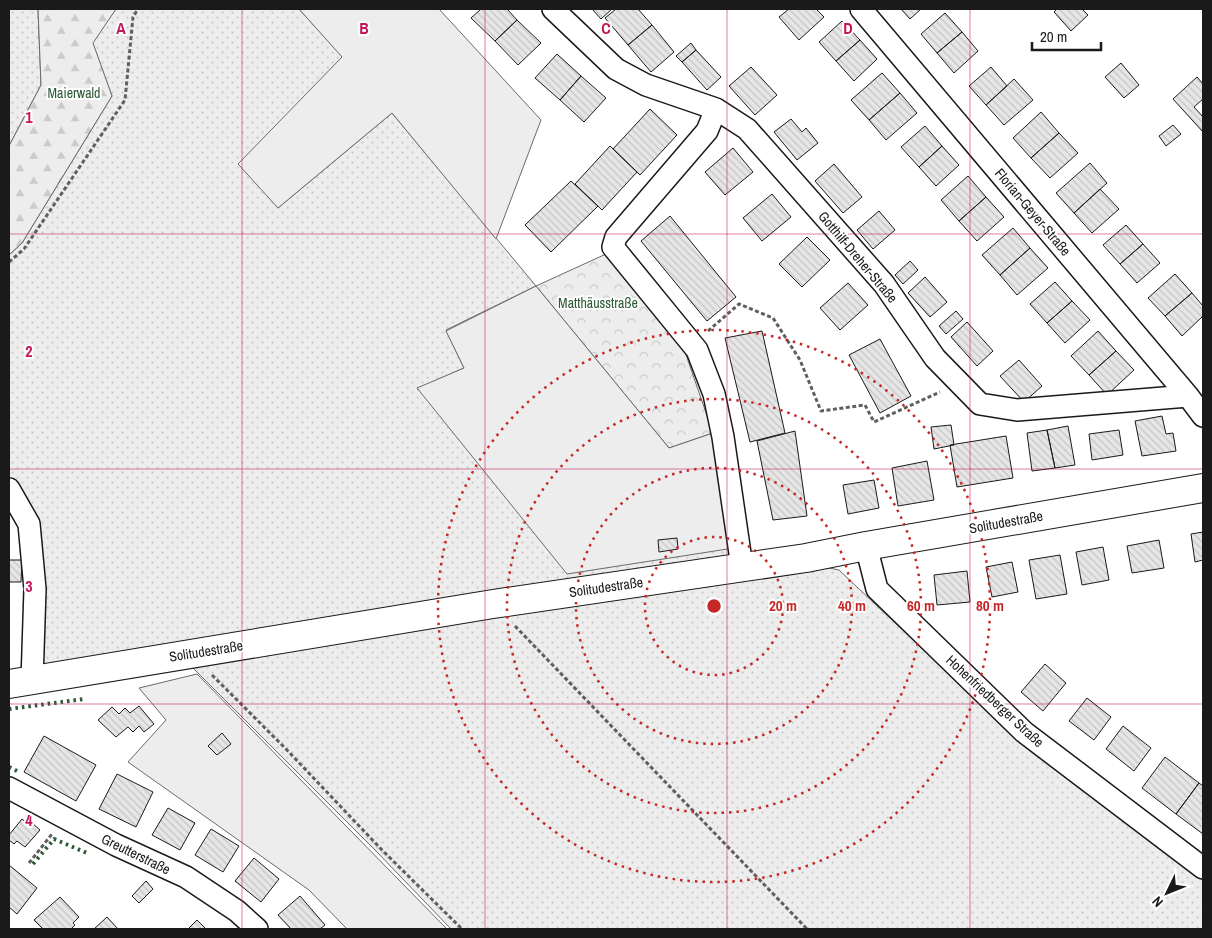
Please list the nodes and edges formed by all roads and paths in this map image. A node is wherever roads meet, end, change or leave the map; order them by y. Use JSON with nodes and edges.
{"nodes":[{"id":1,"x":138,"y":9,"type":"edge"},
{"id":2,"x":553,"y":9,"type":"edge"},
{"id":3,"x":861,"y":9,"type":"edge"},
{"id":4,"x":716,"y":109,"type":"junction"},
{"id":5,"x":9,"y":262,"type":"edge"},
{"id":6,"x":692,"y":344,"type":"junction"},
{"id":7,"x":958,"y":381,"type":"junction"},
{"id":8,"x":1188,"y":396,"type":"junction"},
{"id":9,"x":1203,"y":416,"type":"edge"},
{"id":10,"x":1203,"y":488,"type":"edge"},
{"id":11,"x":9,"y":489,"type":"edge"},
{"id":12,"x":866,"y":546,"type":"junction"},
{"id":13,"x":742,"y":567,"type":"junction"},
{"id":14,"x":494,"y":604,"type":"junction"},
{"id":15,"x":191,"y":653,"type":"junction"},
{"id":16,"x":20,"y":683,"type":"edge"},
{"id":17,"x":9,"y":788,"type":"edge"},
{"id":18,"x":65,"y":818,"type":"junction"},
{"id":19,"x":29,"y":863,"type":"dead end"},
{"id":20,"x":1203,"y":868,"type":"edge"},
{"id":21,"x":257,"y":929,"type":"edge"},
{"id":22,"x":462,"y":929,"type":"edge"},
{"id":23,"x":807,"y":929,"type":"edge"}],
"edges":[{"from":1,"to":5,"type":"path"},
{"from":2,"to":4,"type":"street","name":"Gotthilf-Dreher-Straße"},
{"from":3,"to":8,"type":"street","name":"Florian-Geyer-Straße"},
{"from":4,"to":6,"type":"street"},
{"from":4,"to":7,"type":"street","name":"Gotthilf-Dreher-Straße"},
{"from":6,"to":7,"type":"path"},
{"from":6,"to":13,"type":"street"},
{"from":7,"to":8,"type":"street","name":"Gotthilf-Dreher-Straße"},
{"from":8,"to":9,"type":"street","name":"Florian-Geyer-Straße"},
{"from":10,"to":12,"type":"main road","name":"Solitudestraße"},
{"from":11,"to":16,"type":"street"},
{"from":12,"to":13,"type":"main road","name":"Solitudestraße"},
{"from":12,"to":20,"type":"street","name":"Hohenfriedberger Straße"},
{"from":13,"to":14,"type":"main road","name":"Solitudestraße"},
{"from":14,"to":15,"type":"main road","name":"Solitudestraße"},
{"from":14,"to":23,"type":"path"},
{"from":15,"to":16,"type":"main road","name":"Solitudestraße"},
{"from":15,"to":22,"type":"path"},
{"from":17,"to":18,"type":"street","name":"Greutterstraße"},
{"from":18,"to":19,"type":"path"},
{"from":18,"to":21,"type":"street","name":"Greutterstraße"}]}
